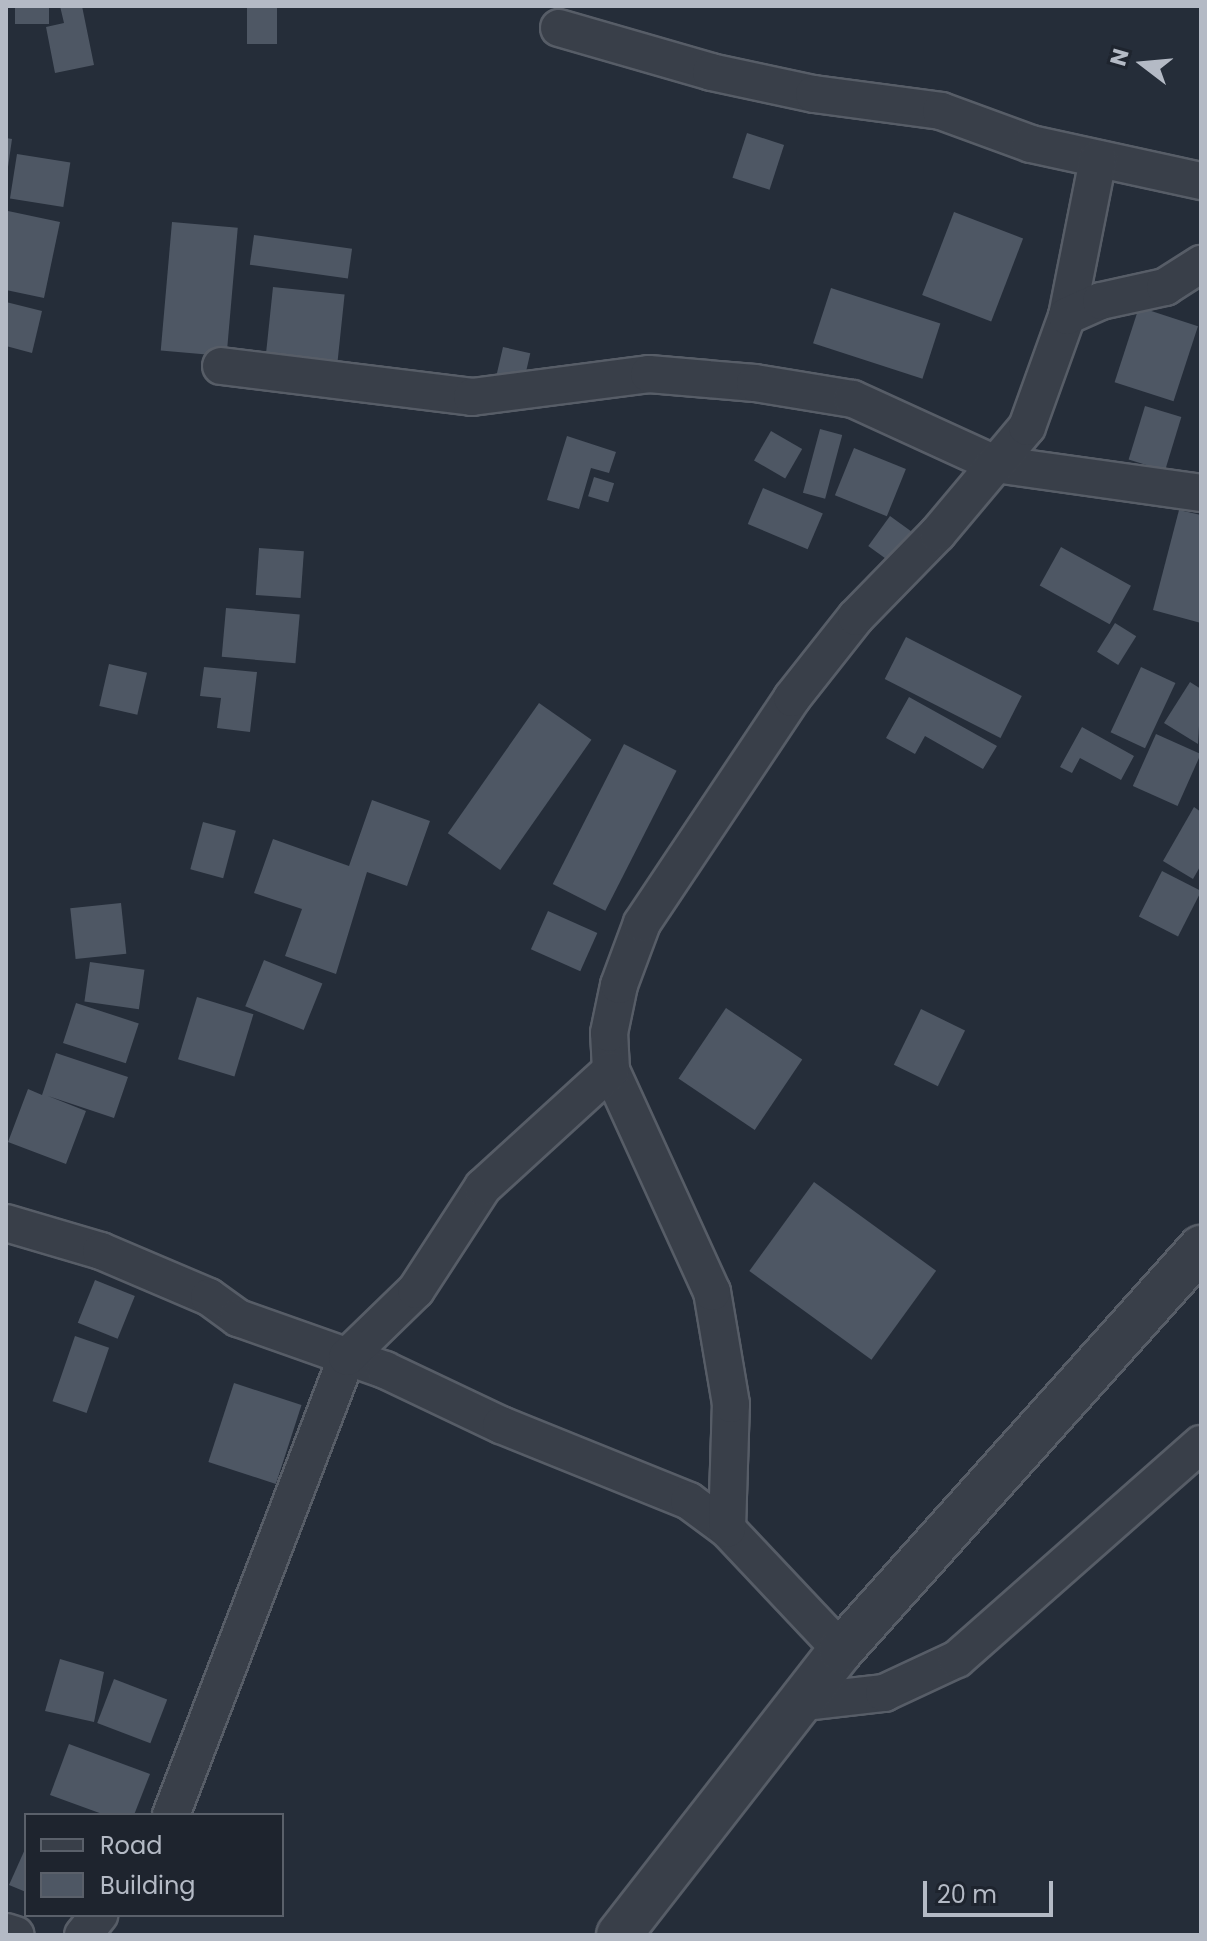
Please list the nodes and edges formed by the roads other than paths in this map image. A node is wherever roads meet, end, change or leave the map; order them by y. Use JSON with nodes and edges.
{"nodes":[{"id":1,"x":559,"y":28,"type":"dead end"},
{"id":2,"x":1098,"y":159,"type":"junction"},
{"id":3,"x":1201,"y":181,"type":"edge"},
{"id":4,"x":1201,"y":264,"type":"edge"},
{"id":5,"x":1067,"y":316,"type":"junction"},
{"id":6,"x":221,"y":366,"type":"dead end"},
{"id":7,"x":995,"y":464,"type":"junction"},
{"id":8,"x":1201,"y":493,"type":"edge"},
{"id":9,"x":611,"y":1070,"type":"junction"},
{"id":10,"x":6,"y":1223,"type":"edge"},
{"id":11,"x":1201,"y":1248,"type":"edge"},
{"id":12,"x":347,"y":1357,"type":"junction"},
{"id":13,"x":1201,"y":1444,"type":"edge"},
{"id":14,"x":727,"y":1529,"type":"junction"},
{"id":15,"x":841,"y":1650,"type":"junction"},
{"id":16,"x":804,"y":1702,"type":"junction"},
{"id":17,"x":172,"y":1813,"type":"edge"},
{"id":18,"x":97,"y":1917,"type":"edge"},
{"id":19,"x":6,"y":1932,"type":"edge"},
{"id":20,"x":16,"y":1935,"type":"edge"},
{"id":21,"x":83,"y":1935,"type":"edge"},
{"id":22,"x":619,"y":1935,"type":"edge"}],
"edges":[{"from":1,"to":2,"type":"street"},
{"from":2,"to":3,"type":"street"},
{"from":2,"to":5,"type":"street"},
{"from":4,"to":5,"type":"street"},
{"from":5,"to":7,"type":"street"},
{"from":6,"to":7,"type":"street"},
{"from":7,"to":8,"type":"street"},
{"from":7,"to":9,"type":"street"},
{"from":9,"to":12,"type":"street"},
{"from":9,"to":14,"type":"street"},
{"from":10,"to":12,"type":"street"},
{"from":11,"to":15,"type":"street"},
{"from":12,"to":14,"type":"street"},
{"from":12,"to":17,"type":"street"},
{"from":13,"to":16,"type":"street"},
{"from":14,"to":15,"type":"street"},
{"from":15,"to":16,"type":"street"},
{"from":16,"to":22,"type":"street"},
{"from":18,"to":21,"type":"street"},
{"from":19,"to":20,"type":"street"}]}
